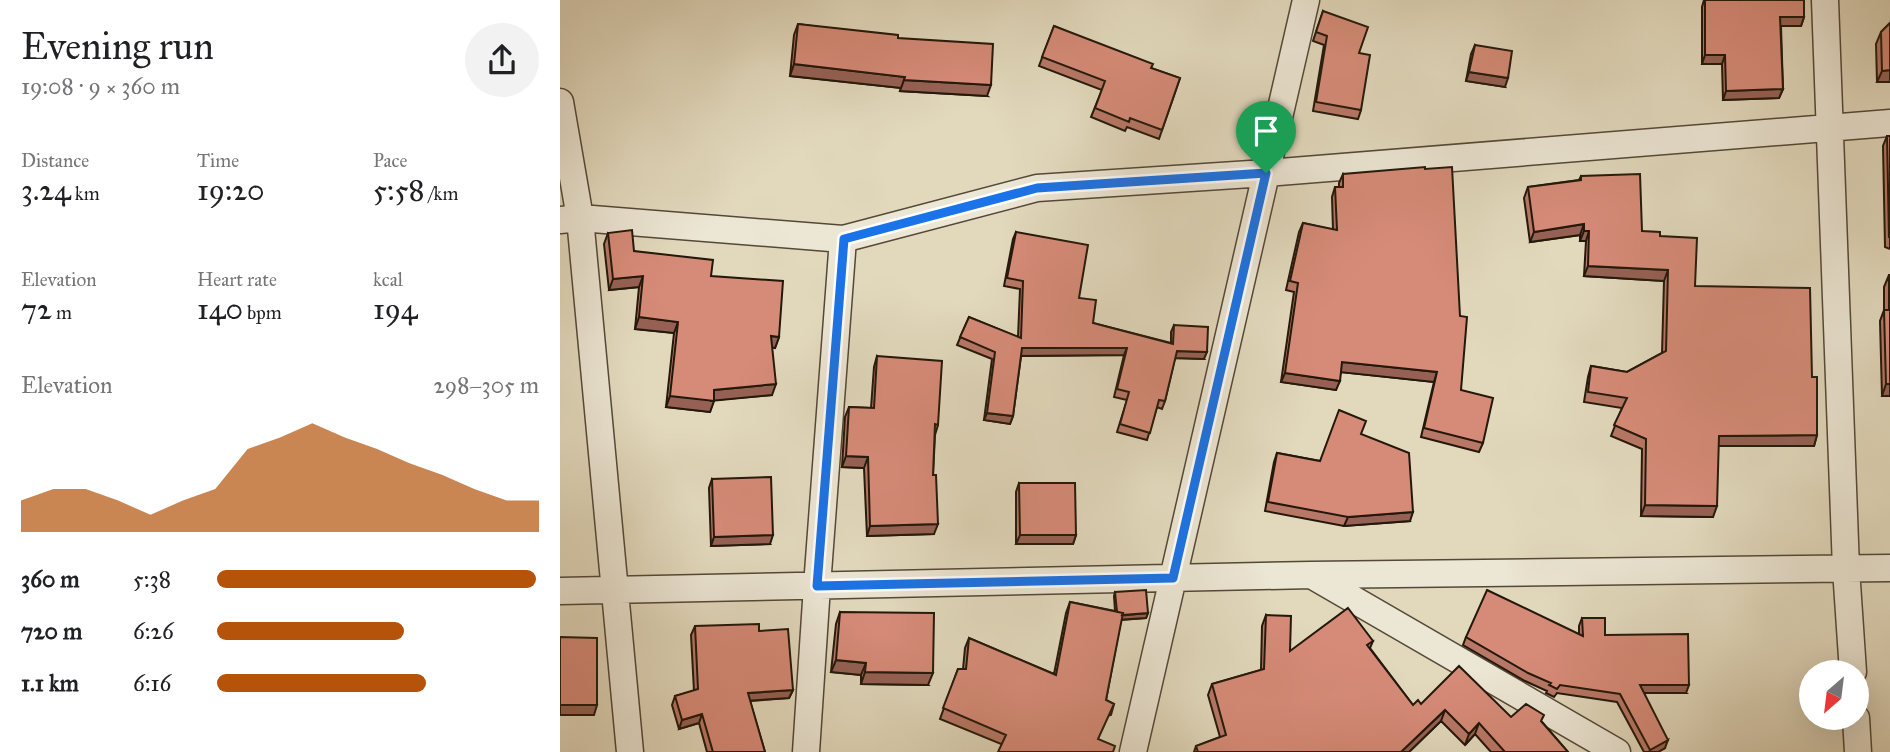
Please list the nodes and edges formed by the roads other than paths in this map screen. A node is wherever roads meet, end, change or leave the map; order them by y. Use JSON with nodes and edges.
{"nodes":[{"id":1,"x":1306,"y":0,"type":"edge"},
{"id":2,"x":1825,"y":0,"type":"edge"},
{"id":3,"x":560,"y":102,"type":"edge"},
{"id":4,"x":1890,"y":123,"type":"edge"},
{"id":5,"x":1829,"y":128,"type":"junction"},
{"id":6,"x":1266,"y":173,"type":"junction"},
{"id":7,"x":570,"y":219,"type":"edge"},
{"id":8,"x":844,"y":239,"type":"junction"},
{"id":9,"x":1890,"y":568,"type":"edge"},
{"id":10,"x":1846,"y":569,"type":"junction"},
{"id":11,"x":1311,"y":575,"type":"junction"},
{"id":12,"x":1173,"y":578,"type":"junction"},
{"id":13,"x":817,"y":586,"type":"junction"},
{"id":14,"x":615,"y":590,"type":"junction"},
{"id":15,"x":560,"y":591,"type":"edge"},
{"id":16,"x":1852,"y":660,"type":"edge"},
{"id":17,"x":1857,"y":730,"type":"edge"},
{"id":18,"x":630,"y":752,"type":"edge"},
{"id":19,"x":806,"y":752,"type":"edge"},
{"id":20,"x":1133,"y":752,"type":"edge"},
{"id":21,"x":1617,"y":752,"type":"edge"},
{"id":22,"x":1858,"y":752,"type":"edge"}],
"edges":[{"from":1,"to":6,"type":"street"},
{"from":2,"to":5,"type":"street"},
{"from":3,"to":7,"type":"street"},
{"from":4,"to":5,"type":"street"},
{"from":5,"to":6,"type":"street"},
{"from":5,"to":10,"type":"street"},
{"from":6,"to":8,"type":"street"},
{"from":6,"to":12,"type":"street"},
{"from":7,"to":8,"type":"street"},
{"from":7,"to":14,"type":"street"},
{"from":8,"to":13,"type":"street"},
{"from":9,"to":10,"type":"street"},
{"from":10,"to":11,"type":"street"},
{"from":10,"to":16,"type":"street"},
{"from":11,"to":12,"type":"street"},
{"from":11,"to":21,"type":"street"},
{"from":12,"to":13,"type":"street"},
{"from":12,"to":20,"type":"street"},
{"from":13,"to":14,"type":"street"},
{"from":13,"to":19,"type":"street"},
{"from":14,"to":15,"type":"street"},
{"from":14,"to":18,"type":"street"},
{"from":17,"to":22,"type":"street"}]}
